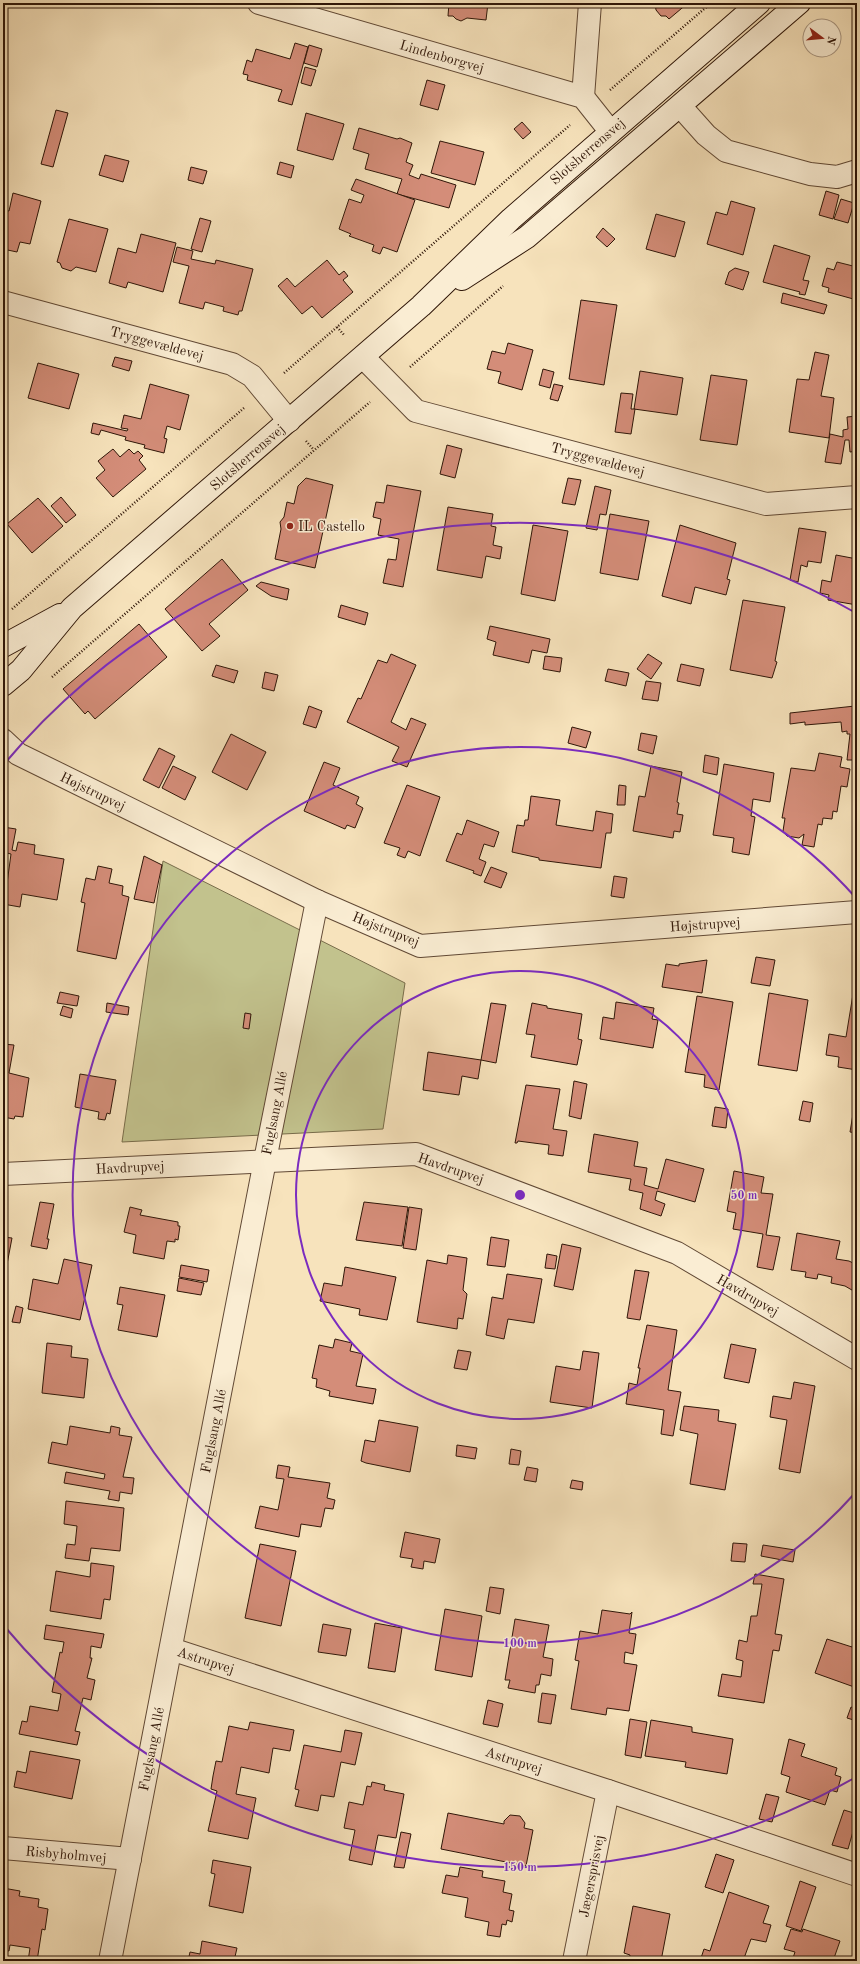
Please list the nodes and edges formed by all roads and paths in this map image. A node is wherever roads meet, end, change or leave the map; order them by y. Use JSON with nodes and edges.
{"nodes":[{"id":1,"x":259,"y":3,"type":"edge"},
{"id":2,"x":590,"y":3,"type":"edge"},
{"id":3,"x":711,"y":3,"type":"edge"},
{"id":4,"x":759,"y":3,"type":"edge"},
{"id":5,"x":799,"y":3,"type":"edge"},
{"id":6,"x":830,"y":3,"type":"edge"},
{"id":7,"x":824,"y":8,"type":"dead end"},
{"id":8,"x":587,"y":102,"type":"junction"},
{"id":9,"x":681,"y":107,"type":"junction"},
{"id":10,"x":610,"y":131,"type":"junction"},
{"id":11,"x":857,"y":171,"type":"edge"},
{"id":12,"x":509,"y":281,"type":"dead end"},
{"id":13,"x":3,"y":302,"type":"edge"},
{"id":14,"x":421,"y":306,"type":"junction"},
{"id":15,"x":363,"y":357,"type":"junction"},
{"id":16,"x":389,"y":385,"type":"junction"},
{"id":17,"x":264,"y":391,"type":"junction"},
{"id":18,"x":289,"y":421,"type":"junction"},
{"id":19,"x":857,"y":497,"type":"edge"},
{"id":20,"x":72,"y":608,"type":"junction"},
{"id":21,"x":9,"y":611,"type":"dead end"},
{"id":22,"x":3,"y":646,"type":"edge"},
{"id":23,"x":51,"y":678,"type":"dead end"},
{"id":24,"x":3,"y":685,"type":"edge"},
{"id":25,"x":3,"y":740,"type":"edge"},
{"id":26,"x":317,"y":901,"type":"junction"},
{"id":27,"x":857,"y":912,"type":"edge"},
{"id":28,"x":265,"y":1160,"type":"junction"},
{"id":29,"x":3,"y":1174,"type":"edge"},
{"id":30,"x":857,"y":1359,"type":"edge"},
{"id":31,"x":171,"y":1648,"type":"junction"},
{"id":32,"x":608,"y":1791,"type":"junction"},
{"id":33,"x":3,"y":1848,"type":"edge"},
{"id":34,"x":130,"y":1860,"type":"junction"},
{"id":35,"x":857,"y":1875,"type":"edge"},
{"id":36,"x":110,"y":1961,"type":"edge"},
{"id":37,"x":574,"y":1961,"type":"edge"}],
"edges":[{"from":1,"to":8,"type":"street","name":"Lindenborgvej"},
{"from":2,"to":8,"type":"street"},
{"from":3,"to":8,"type":"path"},
{"from":4,"to":10,"type":"street","name":"Slotsherrensvej"},
{"from":5,"to":9,"type":"street","name":"Slotsherrensvej"},
{"from":6,"to":7,"type":"path"},
{"from":8,"to":10,"type":"street"},
{"from":8,"to":17,"type":"path"},
{"from":9,"to":11,"type":"street"},
{"from":9,"to":14,"type":"street","name":"Slotsherrensvej"},
{"from":10,"to":14,"type":"street","name":"Slotsherrensvej"},
{"from":12,"to":16,"type":"path"},
{"from":13,"to":17,"type":"street","name":"Tryggevældevej"},
{"from":14,"to":15,"type":"street","name":"Slotsherrensvej"},
{"from":15,"to":16,"type":"street","name":"Tryggevældevej"},
{"from":15,"to":18,"type":"street","name":"Slotsherrensvej"},
{"from":16,"to":19,"type":"street","name":"Tryggevældevej"},
{"from":16,"to":23,"type":"path"},
{"from":17,"to":18,"type":"street","name":"Tryggevældevej"},
{"from":17,"to":21,"type":"path"},
{"from":18,"to":20,"type":"street","name":"Slotsherrensvej"},
{"from":20,"to":22,"type":"street","name":"Slotsherrensvej"},
{"from":20,"to":24,"type":"street","name":"Slotsherrensvej"},
{"from":25,"to":26,"type":"street","name":"Højstrupvej"},
{"from":26,"to":27,"type":"street","name":"Højstrupvej"},
{"from":26,"to":28,"type":"street","name":"Fuglsang Allé"},
{"from":28,"to":29,"type":"street","name":"Havdrupvej"},
{"from":28,"to":30,"type":"street","name":"Havdrupvej"},
{"from":28,"to":31,"type":"street","name":"Fuglsang Allé"},
{"from":31,"to":32,"type":"street","name":"Astrupvej"},
{"from":31,"to":34,"type":"street","name":"Fuglsang Allé"},
{"from":32,"to":35,"type":"street","name":"Astrupvej"},
{"from":32,"to":37,"type":"street","name":"Jægersprisvej"},
{"from":33,"to":34,"type":"street","name":"Risbyholmvej"},
{"from":34,"to":36,"type":"street","name":"Fuglsang Allé"}]}
